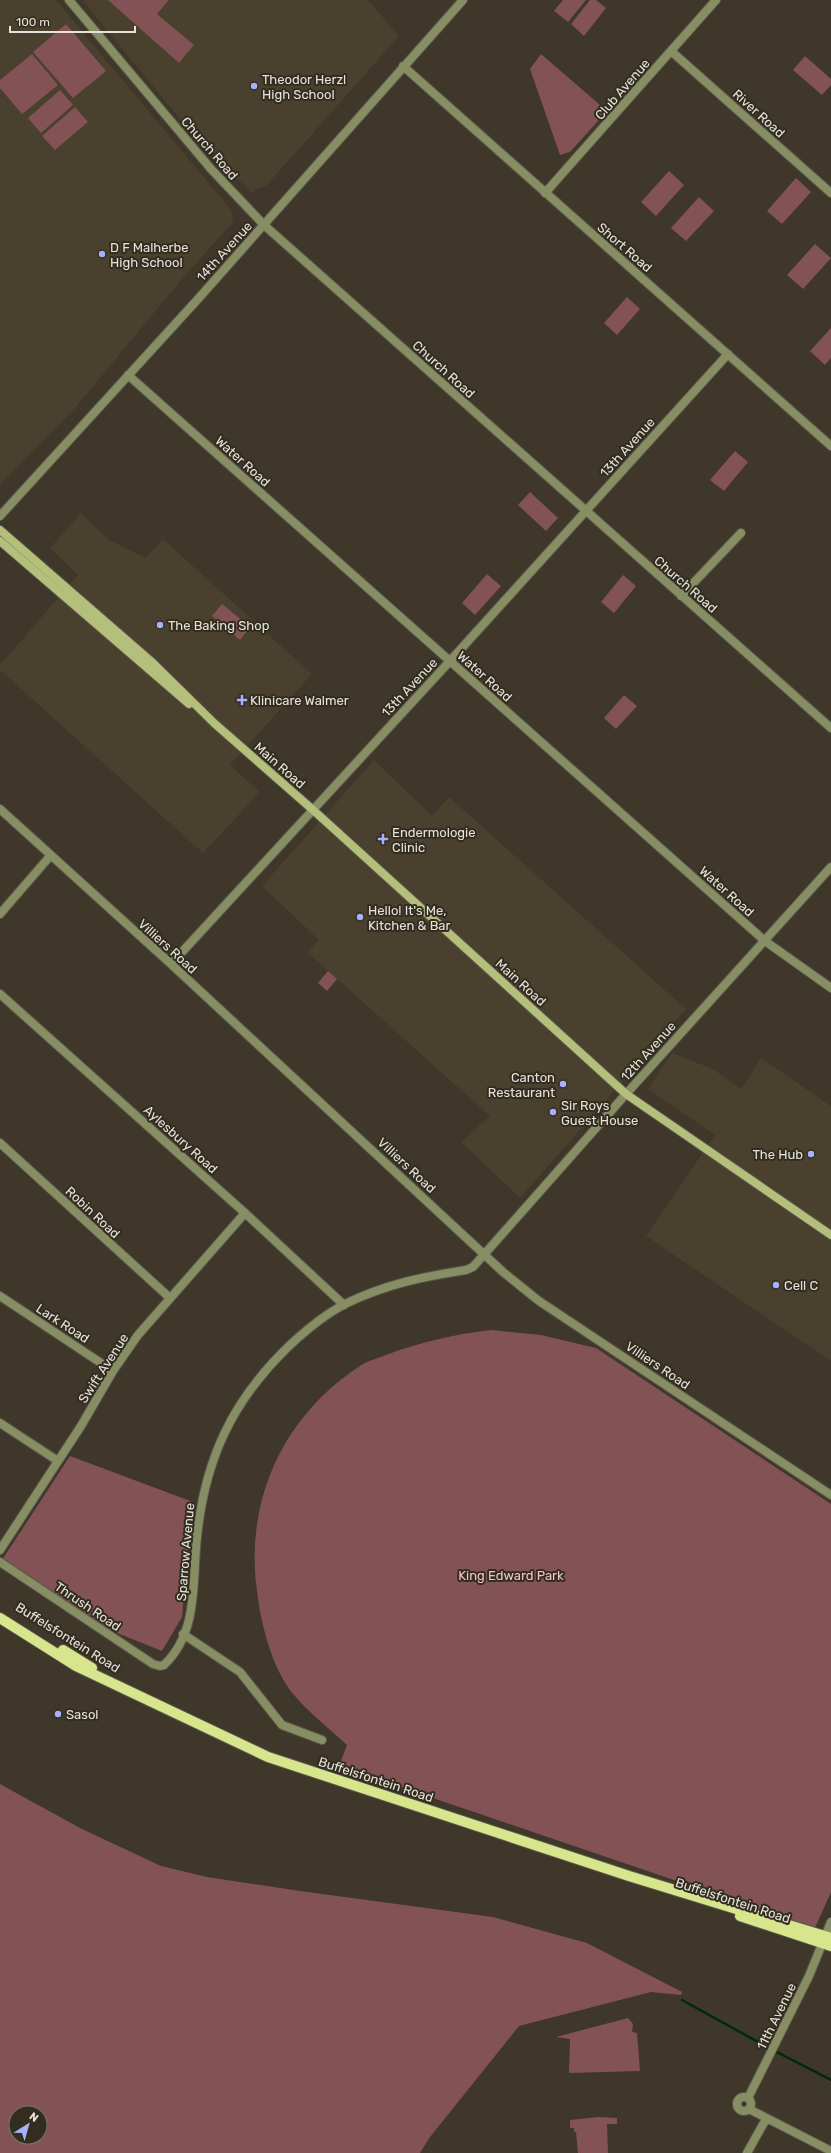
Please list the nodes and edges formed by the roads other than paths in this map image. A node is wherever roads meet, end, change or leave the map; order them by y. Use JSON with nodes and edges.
{"nodes":[{"id":1,"x":69,"y":0,"type":"edge"},
{"id":2,"x":463,"y":0,"type":"edge"},
{"id":3,"x":716,"y":0,"type":"edge"},
{"id":4,"x":671,"y":51,"type":"junction"},
{"id":5,"x":403,"y":66,"type":"junction"},
{"id":6,"x":545,"y":193,"type":"junction"},
{"id":7,"x":831,"y":193,"type":"edge"},
{"id":8,"x":264,"y":225,"type":"junction"},
{"id":9,"x":728,"y":354,"type":"junction"},
{"id":10,"x":128,"y":375,"type":"junction"},
{"id":11,"x":831,"y":446,"type":"edge"},
{"id":12,"x":585,"y":511,"type":"junction"},
{"id":13,"x":0,"y":516,"type":"edge"},
{"id":14,"x":0,"y":530,"type":"edge"},
{"id":15,"x":741,"y":533,"type":"dead end"},
{"id":16,"x":0,"y":541,"type":"edge"},
{"id":17,"x":681,"y":596,"type":"junction"},
{"id":18,"x":450,"y":661,"type":"junction"},
{"id":19,"x":214,"y":723,"type":"junction"},
{"id":20,"x":831,"y":728,"type":"edge"},
{"id":21,"x":0,"y":809,"type":"edge"},
{"id":22,"x":312,"y":809,"type":"junction"},
{"id":23,"x":51,"y":855,"type":"junction"},
{"id":24,"x":831,"y":867,"type":"edge"},
{"id":25,"x":0,"y":914,"type":"edge"},
{"id":26,"x":765,"y":941,"type":"junction"},
{"id":27,"x":171,"y":964,"type":"junction"},
{"id":28,"x":831,"y":988,"type":"edge"},
{"id":29,"x":0,"y":994,"type":"edge"},
{"id":30,"x":626,"y":1094,"type":"junction"},
{"id":31,"x":0,"y":1143,"type":"edge"},
{"id":32,"x":245,"y":1213,"type":"junction"},
{"id":33,"x":831,"y":1235,"type":"edge"},
{"id":34,"x":485,"y":1254,"type":"junction"},
{"id":35,"x":0,"y":1296,"type":"edge"},
{"id":36,"x":170,"y":1298,"type":"junction"},
{"id":37,"x":344,"y":1305,"type":"junction"},
{"id":38,"x":113,"y":1371,"type":"junction"},
{"id":39,"x":0,"y":1423,"type":"edge"},
{"id":40,"x":58,"y":1461,"type":"junction"},
{"id":41,"x":831,"y":1495,"type":"edge"},
{"id":42,"x":0,"y":1550,"type":"edge"},
{"id":43,"x":0,"y":1562,"type":"edge"},
{"id":44,"x":0,"y":1610,"type":"edge"},
{"id":45,"x":0,"y":1618,"type":"edge"},
{"id":46,"x":183,"y":1634,"type":"junction"},
{"id":47,"x":164,"y":1665,"type":"joint"},
{"id":48,"x":122,"y":1688,"type":"junction"},
{"id":49,"x":322,"y":1740,"type":"dead end"},
{"id":50,"x":831,"y":1922,"type":"edge"},
{"id":51,"x":827,"y":1941,"type":"edge"},
{"id":52,"x":748,"y":2098,"type":"junction"},
{"id":53,"x":749,"y":2109,"type":"junction"},
{"id":54,"x":766,"y":2119,"type":"junction"},
{"id":55,"x":831,"y":2151,"type":"edge"},
{"id":56,"x":747,"y":2153,"type":"edge"}],
"edges":[{"from":1,"to":8,"type":"street","name":"Church Road"},
{"from":2,"to":5,"type":"street","name":"14th Avenue"},
{"from":3,"to":4,"type":"street","name":"Club Avenue"},
{"from":4,"to":6,"type":"street","name":"Club Avenue"},
{"from":4,"to":7,"type":"street","name":"River Road"},
{"from":5,"to":6,"type":"street","name":"Short Road"},
{"from":5,"to":8,"type":"street","name":"14th Avenue"},
{"from":6,"to":9,"type":"street","name":"Short Road"},
{"from":8,"to":10,"type":"street","name":"14th Avenue"},
{"from":8,"to":12,"type":"street","name":"Church Road"},
{"from":9,"to":11,"type":"street","name":"Short Road"},
{"from":9,"to":12,"type":"street","name":"13th Avenue"},
{"from":10,"to":13,"type":"street","name":"14th Avenue"},
{"from":10,"to":18,"type":"street","name":"Water Road"},
{"from":12,"to":17,"type":"street","name":"Church Road"},
{"from":12,"to":18,"type":"street","name":"13th Avenue"},
{"from":14,"to":19,"type":"main road","name":"Main Road"},
{"from":15,"to":17,"type":"street"},
{"from":16,"to":19,"type":"main road","name":"Main Road"},
{"from":17,"to":20,"type":"street","name":"Church Road"},
{"from":18,"to":22,"type":"street","name":"13th Avenue"},
{"from":18,"to":26,"type":"street","name":"Water Road"},
{"from":19,"to":22,"type":"main road","name":"Main Road"},
{"from":21,"to":23,"type":"street","name":"Villiers Road"},
{"from":22,"to":27,"type":"street","name":"13th Avenue"},
{"from":22,"to":30,"type":"main road","name":"Main Road"},
{"from":23,"to":25,"type":"street"},
{"from":23,"to":27,"type":"street","name":"Villiers Road"},
{"from":24,"to":26,"type":"street","name":"12th Avenue"},
{"from":26,"to":28,"type":"street","name":"Water Road"},
{"from":26,"to":30,"type":"street","name":"12th Avenue"},
{"from":27,"to":34,"type":"street","name":"Villiers Road"},
{"from":29,"to":32,"type":"street","name":"Aylesbury Road"},
{"from":30,"to":33,"type":"main road","name":"Main Road"},
{"from":30,"to":34,"type":"street","name":"12th Avenue"},
{"from":31,"to":36,"type":"street","name":"Robin Road"},
{"from":32,"to":36,"type":"street","name":"Swift Avenue"},
{"from":32,"to":37,"type":"street","name":"Aylesbury Road"},
{"from":34,"to":37,"type":"street","name":"Sparrow Avenue"},
{"from":34,"to":41,"type":"street","name":"Villiers Road"},
{"from":35,"to":38,"type":"street","name":"Lark Road"},
{"from":36,"to":38,"type":"street","name":"Swift Avenue"},
{"from":37,"to":46,"type":"street","name":"Sparrow Avenue"},
{"from":38,"to":40,"type":"street","name":"Swift Avenue"},
{"from":39,"to":40,"type":"street"},
{"from":40,"to":42,"type":"street","name":"Swift Avenue"},
{"from":43,"to":47,"type":"street","name":"Thrush Road"},
{"from":44,"to":48,"type":"main road","name":"Buffelsfontein Road"},
{"from":45,"to":48,"type":"main road","name":"Buffelsfontein Road"},
{"from":46,"to":47,"type":"street","name":"Sparrow Avenue"},
{"from":46,"to":49,"type":"street"},
{"from":48,"to":51,"type":"main road","name":"Buffelsfontein Road"},
{"from":50,"to":51,"type":"street","name":"11th Avenue"},
{"from":51,"to":52,"type":"street","name":"11th Avenue"},
{"from":52,"to":53,"type":"street"},
{"from":52,"to":53,"type":"street"},
{"from":53,"to":54,"type":"street"},
{"from":54,"to":55,"type":"street"},
{"from":54,"to":56,"type":"street"}]}
